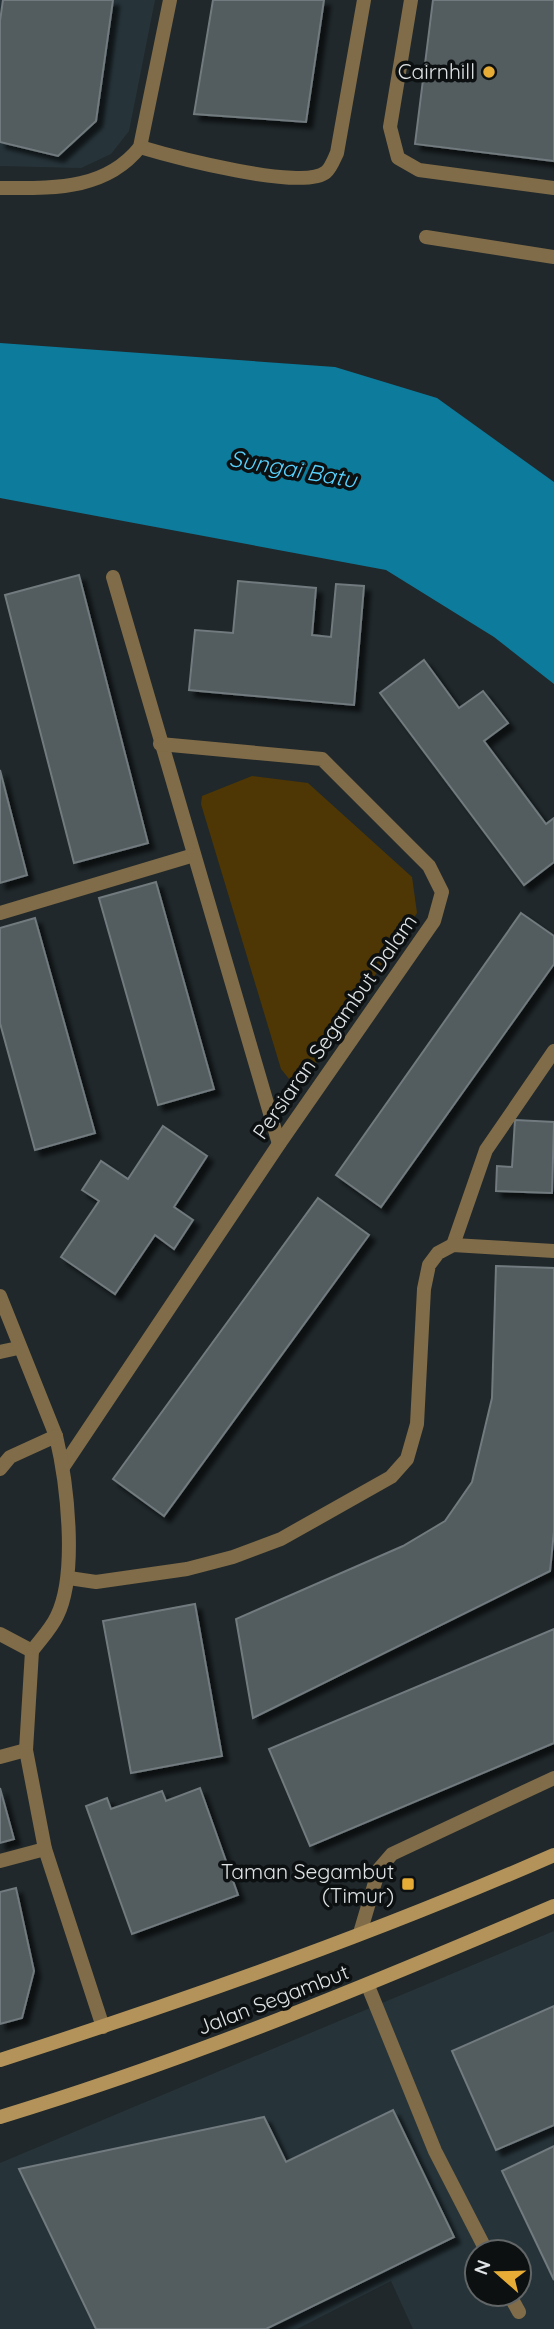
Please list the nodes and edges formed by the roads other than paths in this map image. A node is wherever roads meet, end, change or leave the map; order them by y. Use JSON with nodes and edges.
{"nodes":[{"id":1,"x":170,"y":0,"type":"edge"},
{"id":2,"x":364,"y":0,"type":"edge"},
{"id":3,"x":411,"y":0,"type":"edge"},
{"id":4,"x":140,"y":147,"type":"junction"},
{"id":5,"x":0,"y":188,"type":"edge"},
{"id":6,"x":554,"y":188,"type":"edge"},
{"id":7,"x":426,"y":237,"type":"dead end"},
{"id":8,"x":554,"y":257,"type":"edge"},
{"id":9,"x":113,"y":576,"type":"dead end"},
{"id":10,"x":160,"y":744,"type":"junction"},
{"id":11,"x":194,"y":855,"type":"junction"},
{"id":12,"x":0,"y":914,"type":"edge"},
{"id":13,"x":554,"y":1051,"type":"edge"},
{"id":14,"x":279,"y":1144,"type":"junction"},
{"id":15,"x":453,"y":1245,"type":"junction"},
{"id":16,"x":554,"y":1251,"type":"edge"},
{"id":17,"x":0,"y":1296,"type":"edge"},
{"id":18,"x":18,"y":1348,"type":"junction"},
{"id":19,"x":0,"y":1352,"type":"edge"},
{"id":20,"x":56,"y":1436,"type":"junction"},
{"id":21,"x":63,"y":1467,"type":"junction"},
{"id":22,"x":0,"y":1469,"type":"edge"},
{"id":23,"x":69,"y":1578,"type":"junction"},
{"id":24,"x":0,"y":1634,"type":"edge"},
{"id":25,"x":32,"y":1651,"type":"junction"},
{"id":26,"x":26,"y":1750,"type":"junction"},
{"id":27,"x":0,"y":1757,"type":"edge"},
{"id":28,"x":554,"y":1778,"type":"edge"},
{"id":29,"x":45,"y":1849,"type":"junction"},
{"id":30,"x":554,"y":1855,"type":"edge"},
{"id":31,"x":0,"y":1861,"type":"edge"},
{"id":32,"x":554,"y":1906,"type":"edge"},
{"id":33,"x":360,"y":1933,"type":"junction"},
{"id":34,"x":368,"y":1986,"type":"junction"},
{"id":35,"x":103,"y":2027,"type":"junction"},
{"id":36,"x":0,"y":2060,"type":"edge"},
{"id":37,"x":0,"y":2117,"type":"edge"},
{"id":38,"x":480,"y":2238,"type":"edge"},
{"id":39,"x":517,"y":2308,"type":"edge"},
{"id":40,"x":519,"y":2312,"type":"dead end"}],
"edges":[{"from":1,"to":4,"type":"street"},
{"from":2,"to":4,"type":"street"},
{"from":3,"to":6,"type":"street"},
{"from":4,"to":5,"type":"street"},
{"from":7,"to":8,"type":"street"},
{"from":9,"to":10,"type":"street"},
{"from":10,"to":11,"type":"street"},
{"from":10,"to":14,"type":"street","name":"Persiaran Segambut Dalam"},
{"from":11,"to":12,"type":"street"},
{"from":11,"to":14,"type":"street"},
{"from":13,"to":15,"type":"street"},
{"from":14,"to":21,"type":"street","name":"Persiaran Segambut Dalam"},
{"from":15,"to":16,"type":"street"},
{"from":15,"to":23,"type":"street"},
{"from":17,"to":18,"type":"street"},
{"from":18,"to":19,"type":"street"},
{"from":18,"to":20,"type":"street"},
{"from":20,"to":21,"type":"street"},
{"from":20,"to":22,"type":"street"},
{"from":21,"to":23,"type":"street"},
{"from":23,"to":25,"type":"street"},
{"from":24,"to":25,"type":"street"},
{"from":25,"to":26,"type":"street"},
{"from":26,"to":27,"type":"street"},
{"from":26,"to":29,"type":"street"},
{"from":28,"to":33,"type":"street"},
{"from":29,"to":31,"type":"street"},
{"from":29,"to":35,"type":"street"},
{"from":30,"to":33,"type":"main road","name":"Jalan Segambut"},
{"from":32,"to":34,"type":"main road","name":"Jalan Segambut"},
{"from":33,"to":35,"type":"main road","name":"Jalan Segambut"},
{"from":34,"to":37,"type":"main road","name":"Jalan Segambut"},
{"from":34,"to":38,"type":"street"},
{"from":35,"to":36,"type":"main road","name":"Jalan Segambut"},
{"from":39,"to":40,"type":"street"}]}
